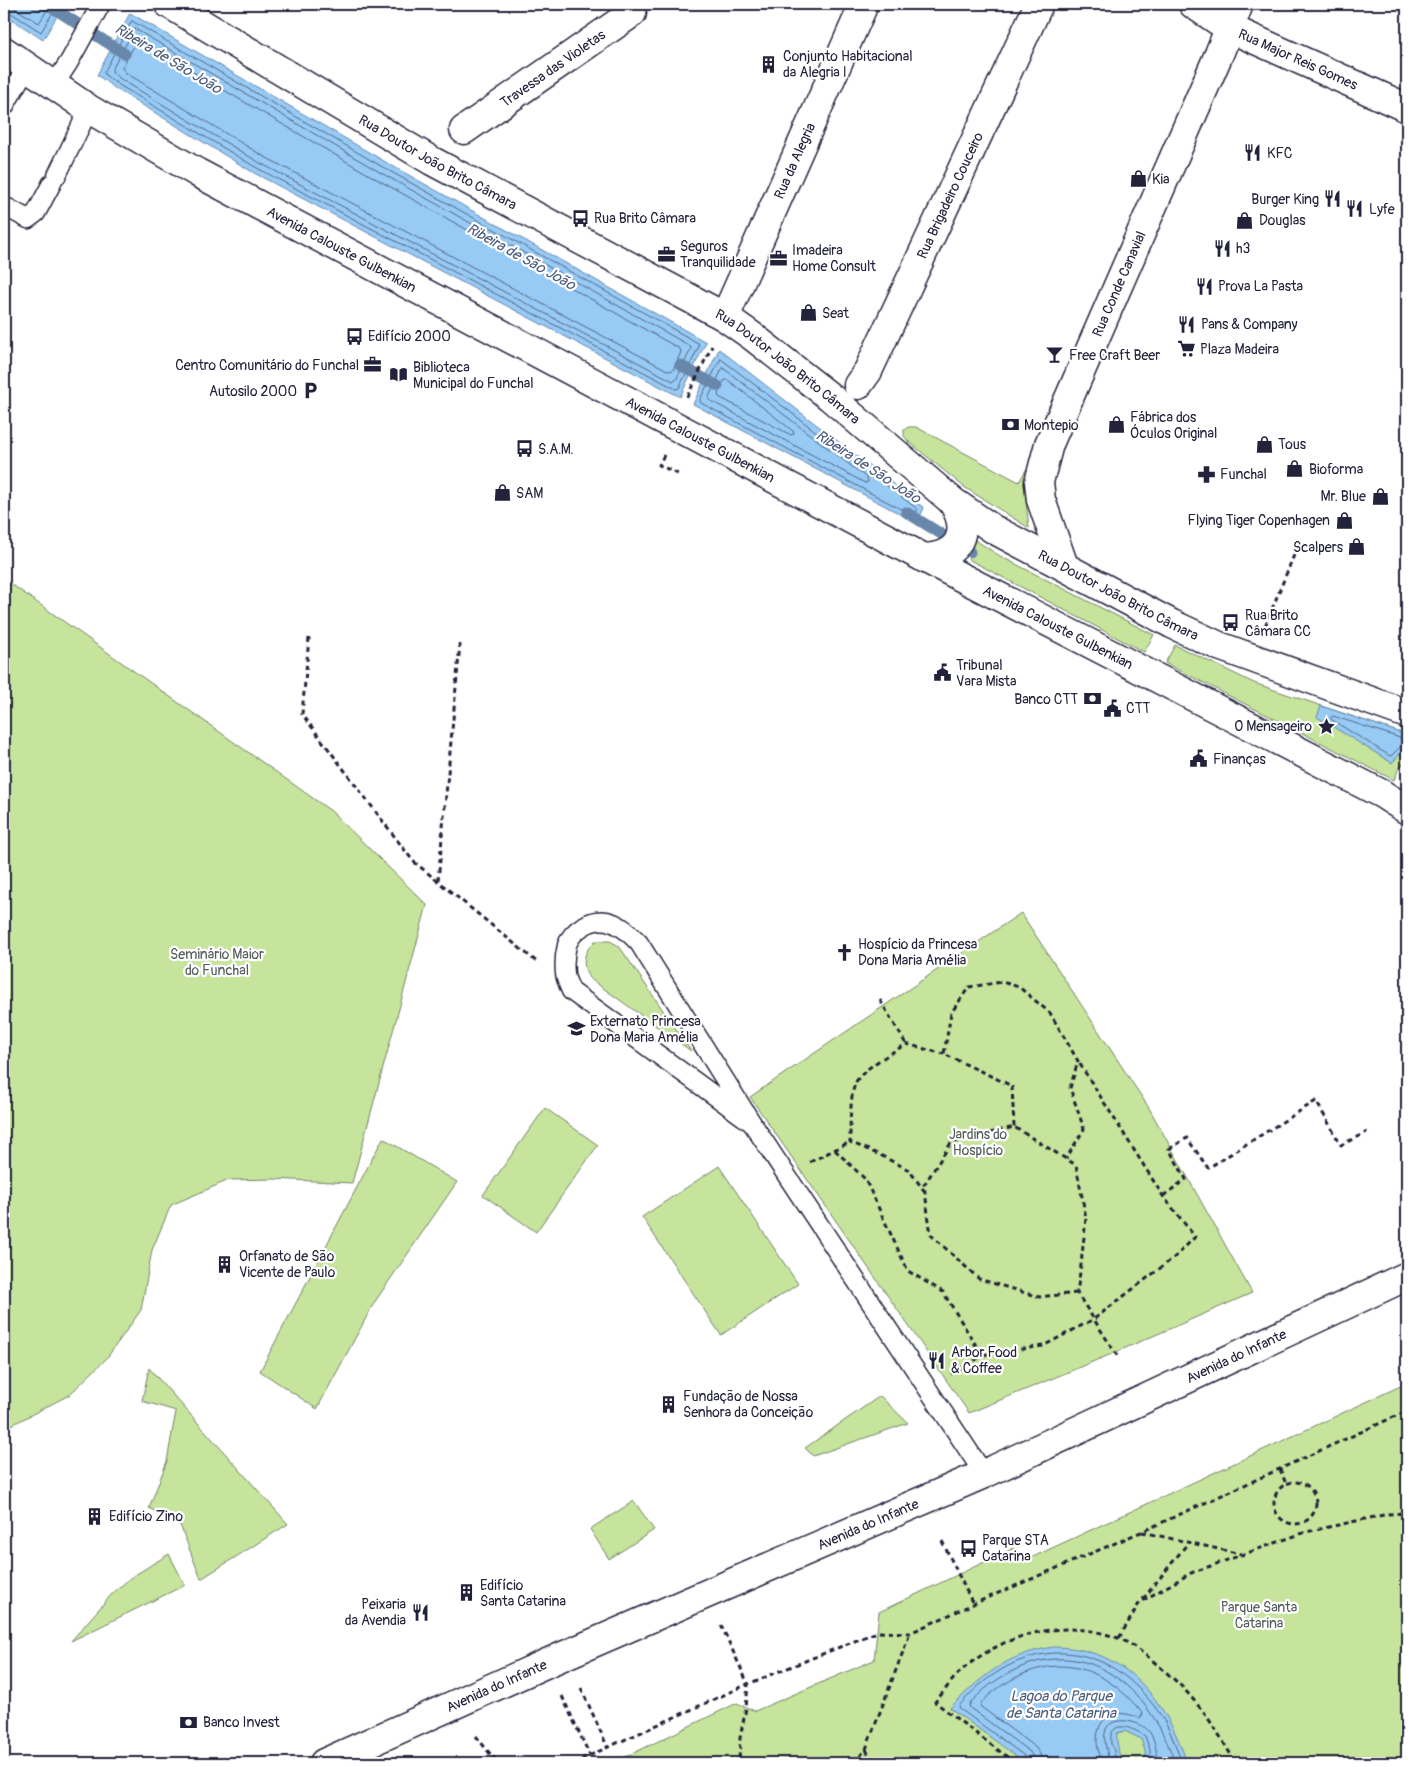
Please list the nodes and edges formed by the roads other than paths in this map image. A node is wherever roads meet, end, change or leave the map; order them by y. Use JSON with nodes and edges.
{"nodes":[{"id":1,"x":101,"y":4,"type":"edge"},
{"id":2,"x":169,"y":4,"type":"edge"},
{"id":3,"x":864,"y":4,"type":"edge"},
{"id":4,"x":1039,"y":4,"type":"edge"},
{"id":5,"x":1193,"y":4,"type":"edge"},
{"id":6,"x":635,"y":8,"type":"edge"},
{"id":7,"x":1234,"y":16,"type":"edge"},
{"id":8,"x":4,"y":51,"type":"edge"},
{"id":9,"x":27,"y":66,"type":"junction"},
{"id":10,"x":54,"y":85,"type":"junction"},
{"id":11,"x":4,"y":107,"type":"edge"},
{"id":12,"x":1407,"y":108,"type":"edge"},
{"id":13,"x":89,"y":109,"type":"junction"},
{"id":14,"x":464,"y":130,"type":"dead end"},
{"id":15,"x":4,"y":206,"type":"edge"},
{"id":16,"x":720,"y":329,"type":"junction"},
{"id":17,"x":858,"y":385,"type":"dead end"},
{"id":18,"x":952,"y":501,"type":"junction"},
{"id":19,"x":924,"y":558,"type":"junction"},
{"id":20,"x":1064,"y":566,"type":"junction"},
{"id":21,"x":1407,"y":714,"type":"edge"},
{"id":22,"x":1407,"y":810,"type":"edge"},
{"id":23,"x":752,"y":1123,"type":"junction"},
{"id":24,"x":1407,"y":1276,"type":"edge"},
{"id":25,"x":984,"y":1474,"type":"junction"},
{"id":26,"x":324,"y":1763,"type":"edge"}],
"edges":[{"from":1,"to":10,"type":"lane"},
{"from":2,"to":16,"type":"main road","name":"Rua Doutor João Brito Câmara"},
{"from":3,"to":16,"type":"main road","name":"Rua da Alegria"},
{"from":4,"to":17,"type":"main road","name":"Rua Brigadeiro Couceiro"},
{"from":5,"to":7,"type":"main road","name":"Rua Major Reis Gomes"},
{"from":6,"to":14,"type":"main road","name":"Travessa das Violetas"},
{"from":7,"to":12,"type":"main road","name":"Rua Major Reis Gomes"},
{"from":7,"to":20,"type":"main road","name":"Rua Conde Canavial"},
{"from":8,"to":9,"type":"main road","name":"Avenida Calouste Gulbenkian"},
{"from":9,"to":10,"type":"main road","name":"Avenida Calouste Gulbenkian"},
{"from":9,"to":11,"type":"lane"},
{"from":10,"to":13,"type":"main road","name":"Avenida Calouste Gulbenkian"},
{"from":13,"to":15,"type":"lane"},
{"from":13,"to":19,"type":"main road","name":"Avenida Calouste Gulbenkian"},
{"from":16,"to":18,"type":"main road","name":"Rua Doutor João Brito Câmara"},
{"from":18,"to":19,"type":"main road"},
{"from":18,"to":20,"type":"main road","name":"Rua Doutor João Brito Câmara"},
{"from":19,"to":22,"type":"main road","name":"Avenida Calouste Gulbenkian"},
{"from":20,"to":21,"type":"main road","name":"Rua Doutor João Brito Câmara"},
{"from":23,"to":23,"type":"lane"},
{"from":23,"to":25,"type":"lane"},
{"from":24,"to":25,"type":"main road","name":"Avenida do Infante"},
{"from":25,"to":26,"type":"main road","name":"Avenida do Infante"}]}
